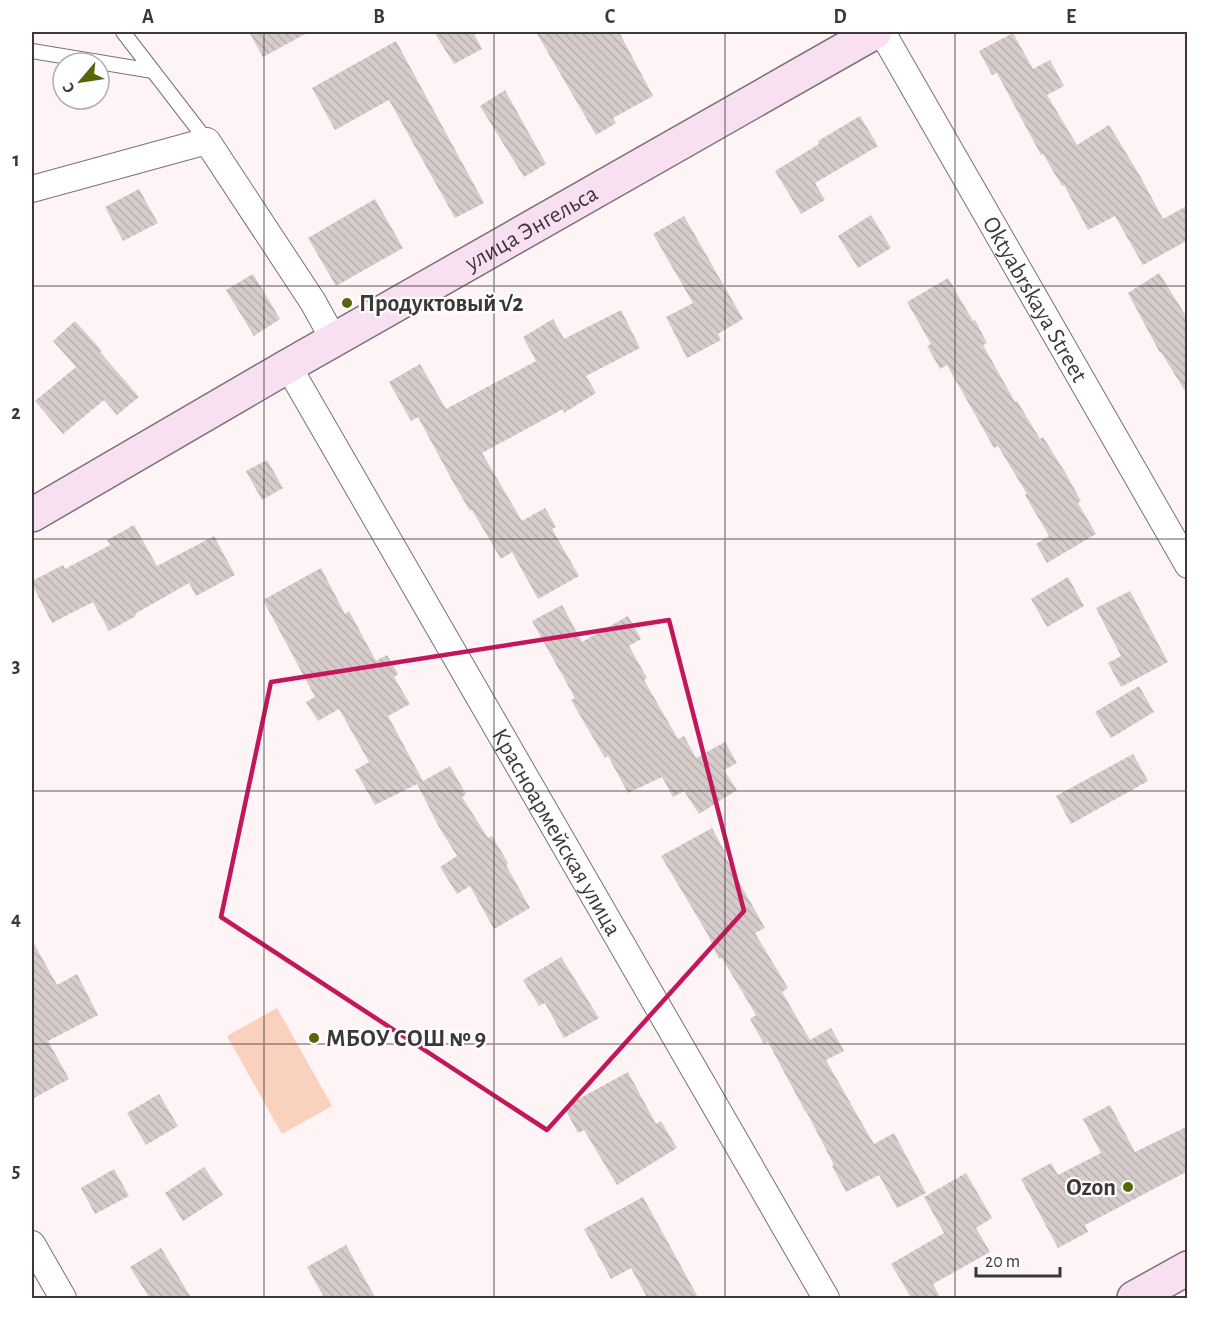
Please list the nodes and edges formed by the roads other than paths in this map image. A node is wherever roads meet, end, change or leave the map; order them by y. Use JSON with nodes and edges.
{"nodes":[{"id":1,"x":123,"y":32,"type":"edge"},
{"id":2,"x":875,"y":32,"type":"edge"},
{"id":3,"x":882,"y":32,"type":"edge"},
{"id":4,"x":32,"y":51,"type":"edge"},
{"id":5,"x":153,"y":71,"type":"junction"},
{"id":6,"x":207,"y":141,"type":"junction"},
{"id":7,"x":32,"y":189,"type":"edge"},
{"id":8,"x":334,"y":340,"type":"junction"},
{"id":9,"x":288,"y":366,"type":"junction"},
{"id":10,"x":32,"y":515,"type":"edge"},
{"id":11,"x":1188,"y":565,"type":"edge"},
{"id":12,"x":32,"y":1244,"type":"edge"},
{"id":13,"x":1188,"y":1268,"type":"edge"},
{"id":14,"x":39,"y":1277,"type":"edge"},
{"id":15,"x":63,"y":1299,"type":"edge"},
{"id":16,"x":826,"y":1299,"type":"edge"},
{"id":17,"x":1134,"y":1299,"type":"edge"}],
"edges":[{"from":1,"to":5,"type":"lane"},
{"from":2,"to":8,"type":"main road","name":"улица Энгельса"},
{"from":3,"to":11,"type":"street","name":"Oktyabrskaya Street"},
{"from":4,"to":5,"type":"lane"},
{"from":5,"to":6,"type":"lane"},
{"from":6,"to":7,"type":"street"},
{"from":6,"to":8,"type":"street"},
{"from":8,"to":9,"type":"main road","name":"улица Энгельса"},
{"from":9,"to":10,"type":"main road","name":"улица Энгельса"},
{"from":9,"to":16,"type":"street","name":"Красноармейская улица"},
{"from":12,"to":14,"type":"street"},
{"from":13,"to":17,"type":"main road"},
{"from":14,"to":15,"type":"street"}]}
